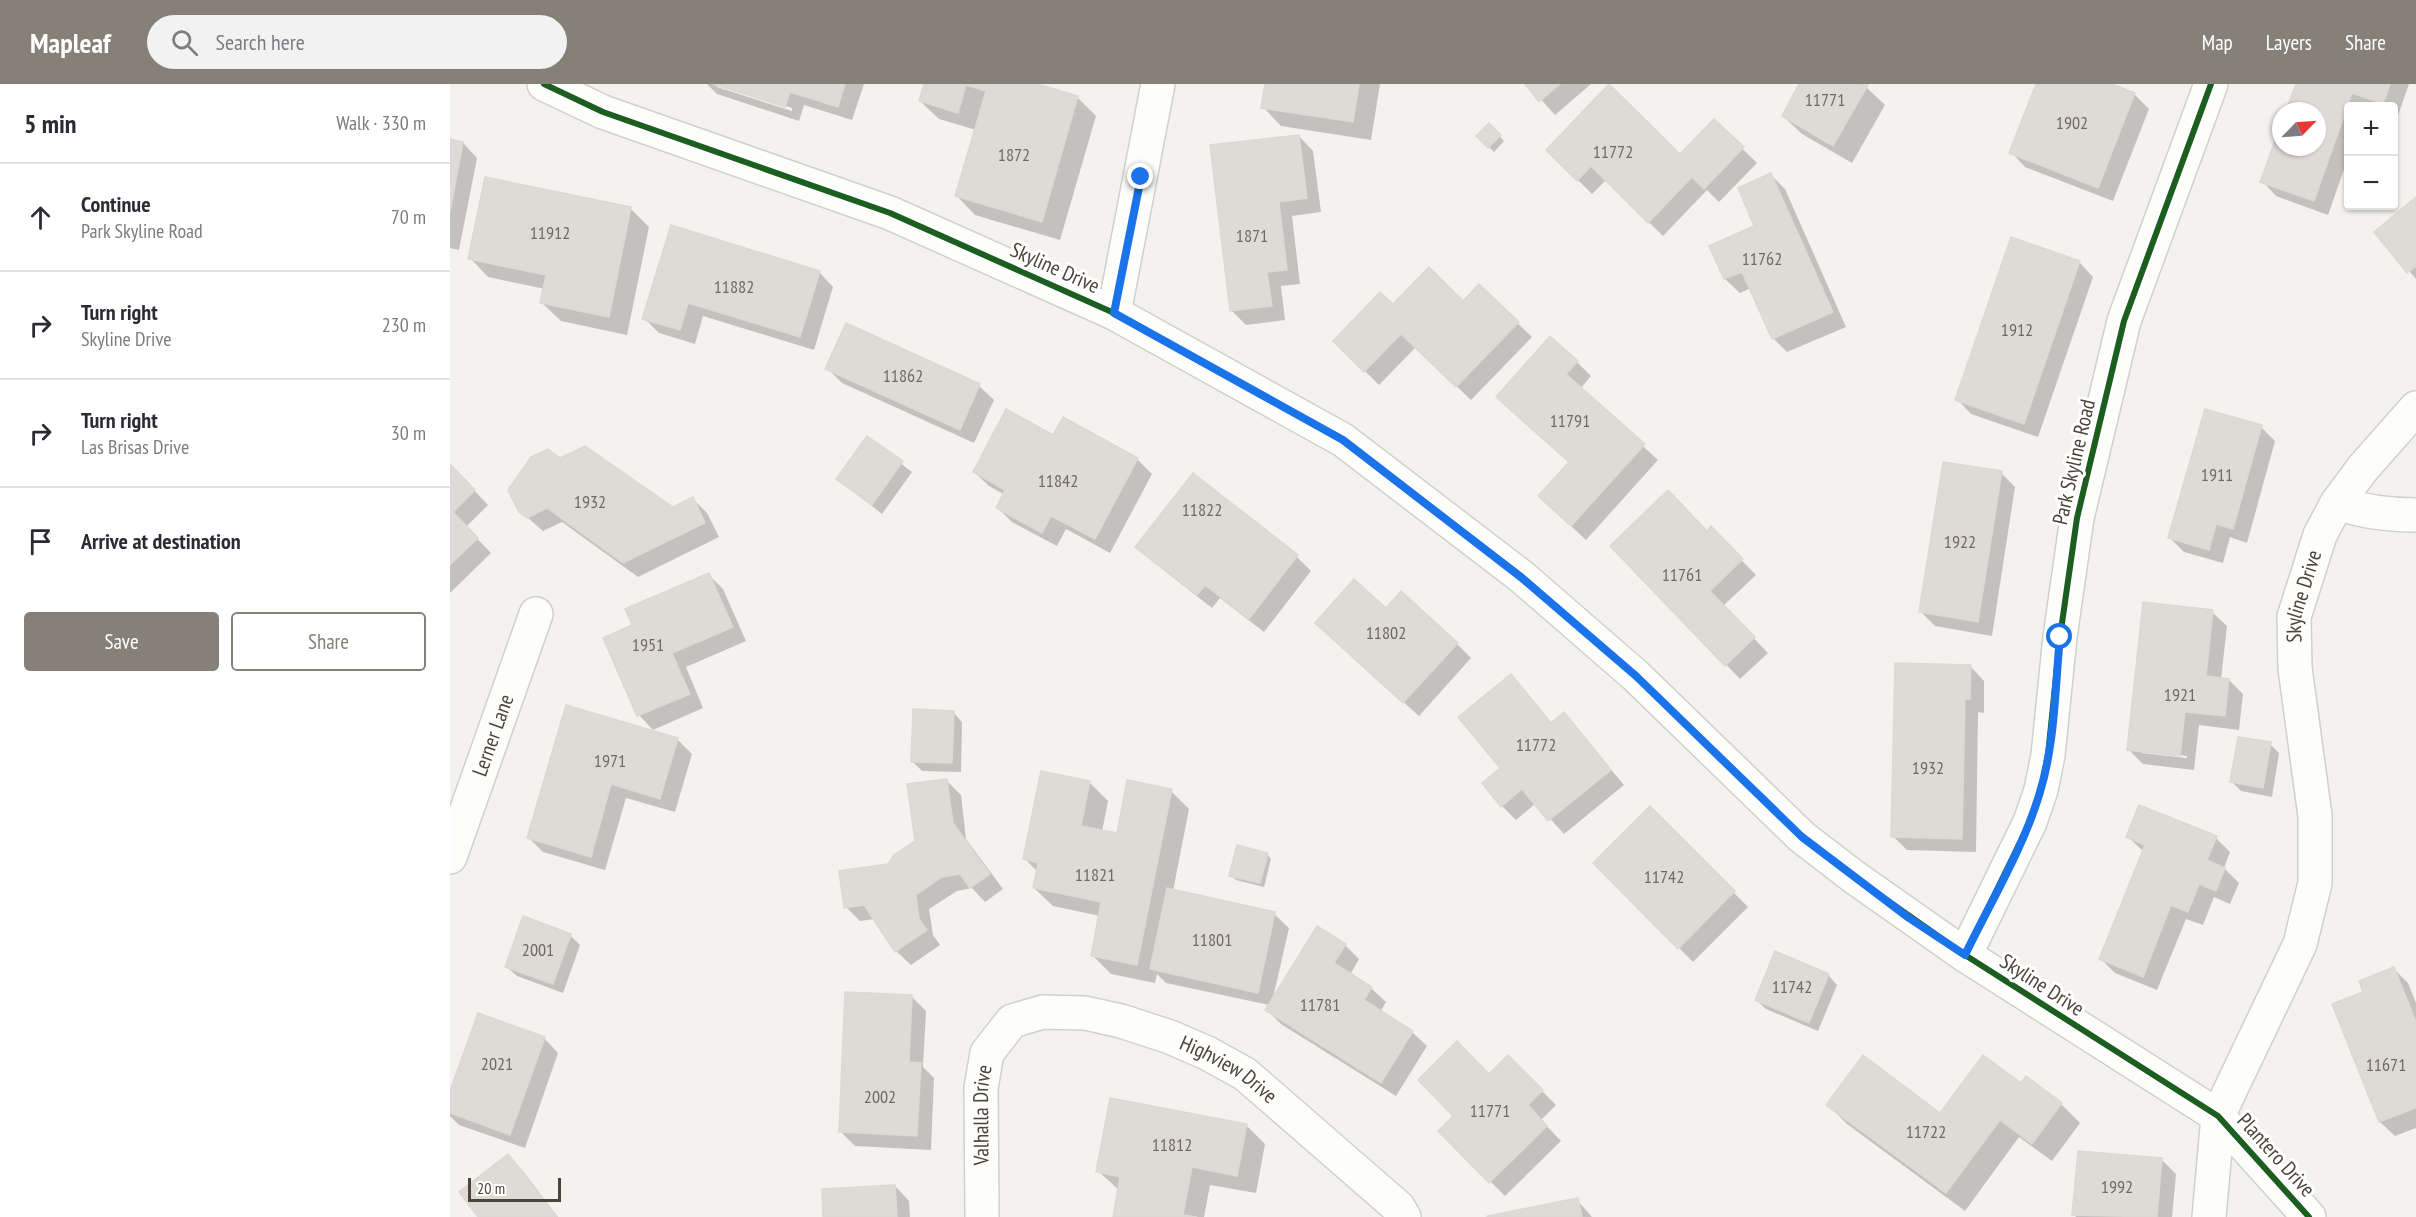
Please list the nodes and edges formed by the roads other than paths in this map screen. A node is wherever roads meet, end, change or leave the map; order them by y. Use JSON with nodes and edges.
{"nodes":[{"id":1,"x":544,"y":84,"type":"edge"},
{"id":2,"x":1158,"y":84,"type":"edge"},
{"id":3,"x":2211,"y":84,"type":"edge"},
{"id":4,"x":607,"y":98,"type":"edge"},
{"id":5,"x":1114,"y":313,"type":"junction"},
{"id":6,"x":2416,"y":408,"type":"edge"},
{"id":7,"x":2337,"y":503,"type":"junction"},
{"id":8,"x":2416,"y":515,"type":"edge"},
{"id":9,"x":536,"y":614,"type":"dead end"},
{"id":10,"x":450,"y":858,"type":"edge"},
{"id":11,"x":1965,"y":955,"type":"junction"},
{"id":12,"x":1012,"y":1021,"type":"joint"},
{"id":13,"x":2218,"y":1116,"type":"junction"},
{"id":14,"x":982,"y":1217,"type":"edge"},
{"id":15,"x":1404,"y":1217,"type":"edge"},
{"id":16,"x":2209,"y":1217,"type":"edge"},
{"id":17,"x":2309,"y":1217,"type":"edge"}],
"edges":[{"from":1,"to":4,"type":"street","name":"Skyline Drive"},
{"from":2,"to":5,"type":"street"},
{"from":3,"to":11,"type":"street","name":"Park Skyline Road"},
{"from":4,"to":5,"type":"street","name":"Skyline Drive"},
{"from":5,"to":11,"type":"street","name":"Skyline Drive"},
{"from":6,"to":7,"type":"street","name":"Skyline Drive"},
{"from":7,"to":8,"type":"street"},
{"from":7,"to":13,"type":"street","name":"Skyline Drive"},
{"from":9,"to":10,"type":"street","name":"Lerner Lane"},
{"from":11,"to":13,"type":"street","name":"Skyline Drive"},
{"from":12,"to":14,"type":"street","name":"Valhalla Drive"},
{"from":12,"to":15,"type":"street","name":"Highview Drive"},
{"from":13,"to":16,"type":"street"},
{"from":13,"to":17,"type":"street","name":"Plantero Drive"}]}
